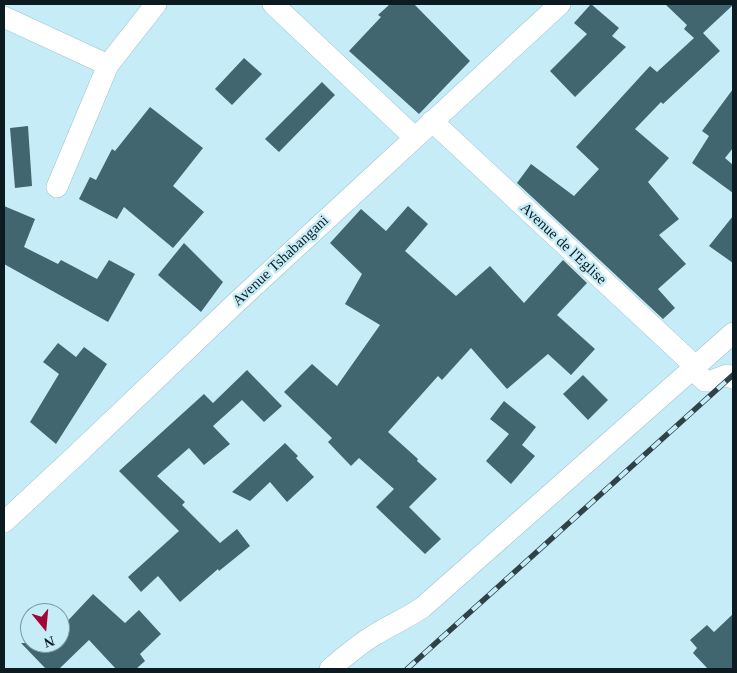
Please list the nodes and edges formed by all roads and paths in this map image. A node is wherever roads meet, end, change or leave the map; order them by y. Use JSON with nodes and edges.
{"nodes":[{"id":1,"x":156,"y":4,"type":"edge"},
{"id":2,"x":273,"y":4,"type":"edge"},
{"id":3,"x":560,"y":4,"type":"edge"},
{"id":4,"x":4,"y":17,"type":"edge"},
{"id":5,"x":108,"y":65,"type":"junction"},
{"id":6,"x":432,"y":121,"type":"junction"},
{"id":7,"x":415,"y":138,"type":"junction"},
{"id":8,"x":57,"y":187,"type":"dead end"},
{"id":9,"x":733,"y":333,"type":"edge"},
{"id":10,"x":694,"y":368,"type":"junction"},
{"id":11,"x":733,"y":378,"type":"edge"},
{"id":12,"x":4,"y":522,"type":"edge"},
{"id":13,"x":330,"y":669,"type":"edge"}],
"edges":[{"from":1,"to":5,"type":"street"},
{"from":2,"to":7,"type":"street"},
{"from":3,"to":6,"type":"street","name":"Avenue Tshabangani"},
{"from":4,"to":5,"type":"street"},
{"from":5,"to":8,"type":"street"},
{"from":6,"to":7,"type":"street","name":"Avenue Tshabangani"},
{"from":6,"to":10,"type":"street","name":"Avenue de l'Eglise"},
{"from":7,"to":12,"type":"street","name":"Avenue Tshabangani"},
{"from":9,"to":10,"type":"street"},
{"from":10,"to":11,"type":"street","name":"Avenue de l'Eglise"},
{"from":10,"to":13,"type":"street"}]}
